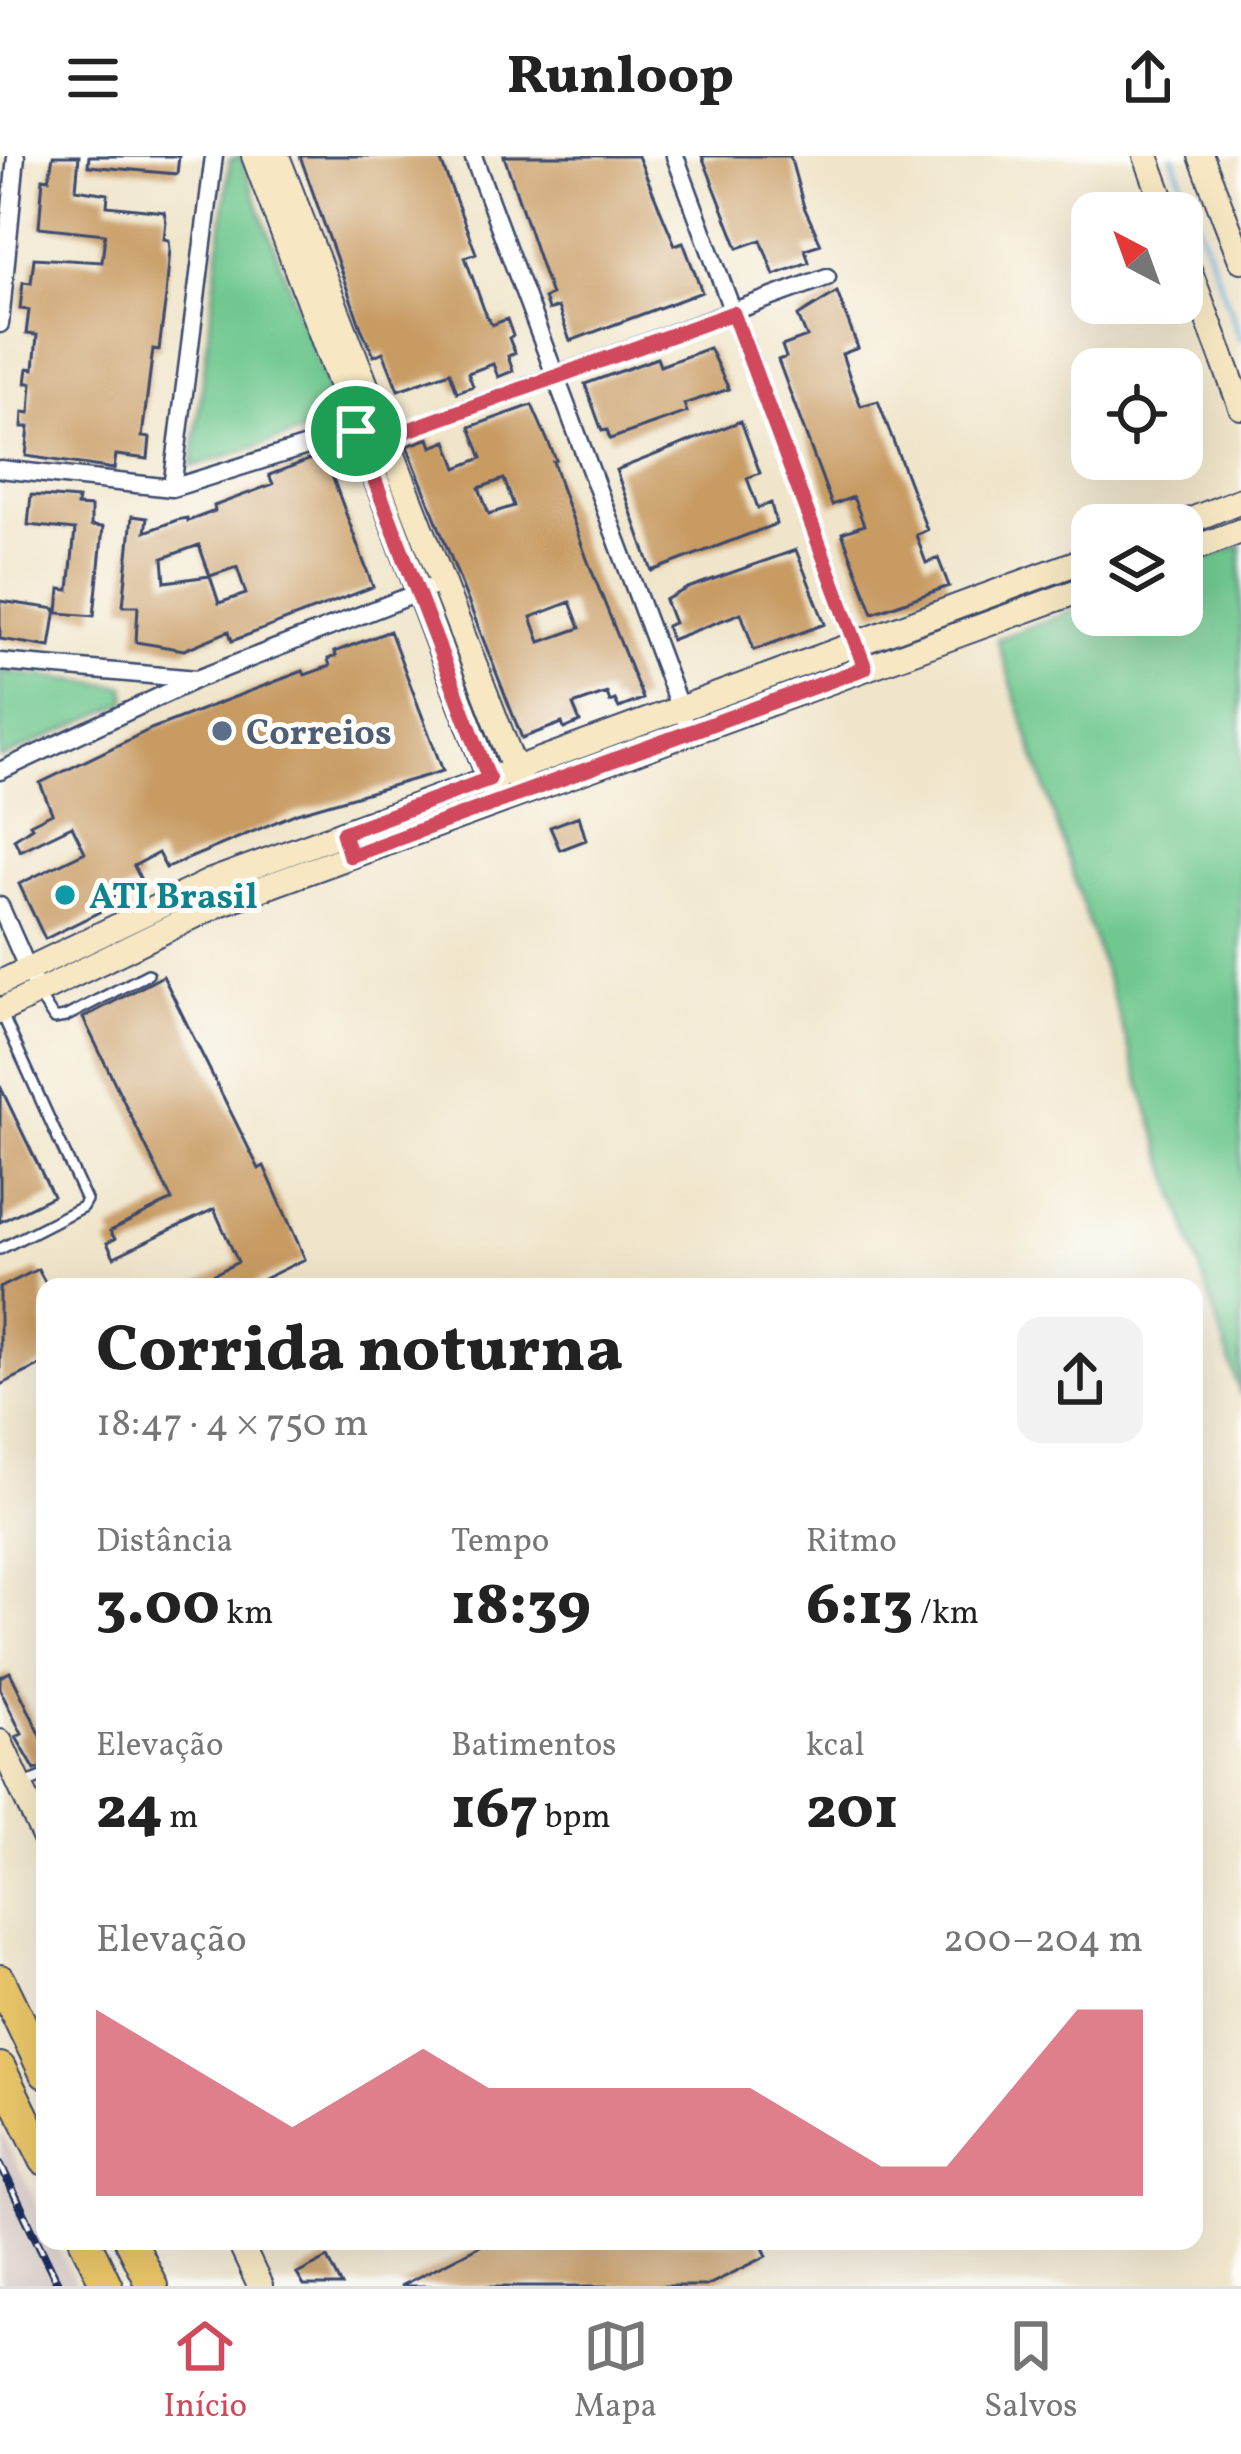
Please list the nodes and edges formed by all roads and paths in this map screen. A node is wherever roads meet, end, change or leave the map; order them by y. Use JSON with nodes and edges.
{"nodes":[{"id":1,"x":16,"y":156,"type":"edge"},
{"id":2,"x":214,"y":156,"type":"edge"},
{"id":3,"x":254,"y":156,"type":"edge"},
{"id":4,"x":277,"y":156,"type":"edge"},
{"id":5,"x":473,"y":156,"type":"edge"},
{"id":6,"x":675,"y":156,"type":"edge"},
{"id":7,"x":1146,"y":156,"type":"edge"},
{"id":8,"x":1201,"y":156,"type":"edge"},
{"id":9,"x":1159,"y":192,"type":"edge"},
{"id":10,"x":1241,"y":260,"type":"edge"},
{"id":11,"x":827,"y":277,"type":"dead end"},
{"id":12,"x":1203,"y":307,"type":"edge"},
{"id":13,"x":733,"y":313,"type":"junction"},
{"id":14,"x":0,"y":324,"type":"edge"},
{"id":15,"x":556,"y":378,"type":"junction"},
{"id":16,"x":1241,"y":407,"type":"edge"},
{"id":17,"x":356,"y":431,"type":"junction"},
{"id":18,"x":389,"y":437,"type":"junction"},
{"id":19,"x":0,"y":469,"type":"edge"},
{"id":20,"x":172,"y":488,"type":"junction"},
{"id":21,"x":1241,"y":500,"type":"edge"},
{"id":22,"x":1203,"y":515,"type":"edge"},
{"id":23,"x":1241,"y":531,"type":"edge"},
{"id":24,"x":1203,"y":545,"type":"edge"},
{"id":25,"x":1071,"y":566,"type":"edge"},
{"id":26,"x":431,"y":587,"type":"junction"},
{"id":27,"x":1071,"y":592,"type":"edge"},
{"id":28,"x":861,"y":656,"type":"junction"},
{"id":29,"x":0,"y":662,"type":"edge"},
{"id":30,"x":197,"y":679,"type":"junction"},
{"id":31,"x":684,"y":721,"type":"junction"},
{"id":32,"x":0,"y":771,"type":"edge"},
{"id":33,"x":519,"y":781,"type":"junction"},
{"id":34,"x":494,"y":790,"type":"junction"},
{"id":35,"x":0,"y":906,"type":"edge"},
{"id":36,"x":148,"y":974,"type":"dead end"},
{"id":37,"x":32,"y":981,"type":"junction"},
{"id":38,"x":0,"y":983,"type":"edge"},
{"id":39,"x":0,"y":1010,"type":"edge"},
{"id":40,"x":0,"y":1249,"type":"edge"},
{"id":41,"x":0,"y":1742,"type":"edge"},
{"id":42,"x":36,"y":1780,"type":"edge"},
{"id":43,"x":20,"y":1786,"type":"junction"},
{"id":44,"x":36,"y":1820,"type":"edge"},
{"id":45,"x":0,"y":1980,"type":"edge"},
{"id":46,"x":36,"y":2054,"type":"edge"},
{"id":47,"x":0,"y":2068,"type":"edge"},
{"id":48,"x":36,"y":2142,"type":"edge"},
{"id":49,"x":89,"y":2250,"type":"edge"},
{"id":50,"x":134,"y":2250,"type":"edge"},
{"id":51,"x":242,"y":2250,"type":"edge"},
{"id":52,"x":107,"y":2286,"type":"edge"},
{"id":53,"x":152,"y":2286,"type":"edge"},
{"id":54,"x":260,"y":2286,"type":"edge"}],
"edges":[{"from":1,"to":14,"type":"street"},
{"from":2,"to":20,"type":"street"},
{"from":3,"to":17,"type":"street"},
{"from":4,"to":18,"type":"street"},
{"from":5,"to":15,"type":"street"},
{"from":6,"to":13,"type":"street"},
{"from":7,"to":9,"type":"street"},
{"from":8,"to":10,"type":"street"},
{"from":11,"to":13,"type":"street"},
{"from":12,"to":16,"type":"street"},
{"from":13,"to":15,"type":"street"},
{"from":13,"to":28,"type":"street"},
{"from":15,"to":18,"type":"street"},
{"from":15,"to":31,"type":"street"},
{"from":17,"to":18,"type":"street"},
{"from":17,"to":20,"type":"street"},
{"from":17,"to":26,"type":"street"},
{"from":18,"to":26,"type":"street"},
{"from":19,"to":20,"type":"street"},
{"from":21,"to":22,"type":"street"},
{"from":23,"to":24,"type":"street"},
{"from":25,"to":28,"type":"street"},
{"from":26,"to":30,"type":"street"},
{"from":26,"to":33,"type":"street"},
{"from":26,"to":34,"type":"street"},
{"from":27,"to":28,"type":"street"},
{"from":28,"to":31,"type":"street"},
{"from":29,"to":30,"type":"street"},
{"from":30,"to":32,"type":"street"},
{"from":31,"to":33,"type":"street"},
{"from":33,"to":34,"type":"street"},
{"from":34,"to":37,"type":"street"},
{"from":35,"to":37,"type":"street"},
{"from":36,"to":37,"type":"lane"},
{"from":37,"to":38,"type":"street"},
{"from":37,"to":39,"type":"street"},
{"from":39,"to":40,"type":"lane"},
{"from":41,"to":43,"type":"street"},
{"from":42,"to":43,"type":"lane"},
{"from":43,"to":44,"type":"street"},
{"from":45,"to":46,"type":"highway"},
{"from":47,"to":48,"type":"highway"},
{"from":49,"to":52,"type":"highway"},
{"from":50,"to":53,"type":"highway"},
{"from":51,"to":54,"type":"street"}]}
